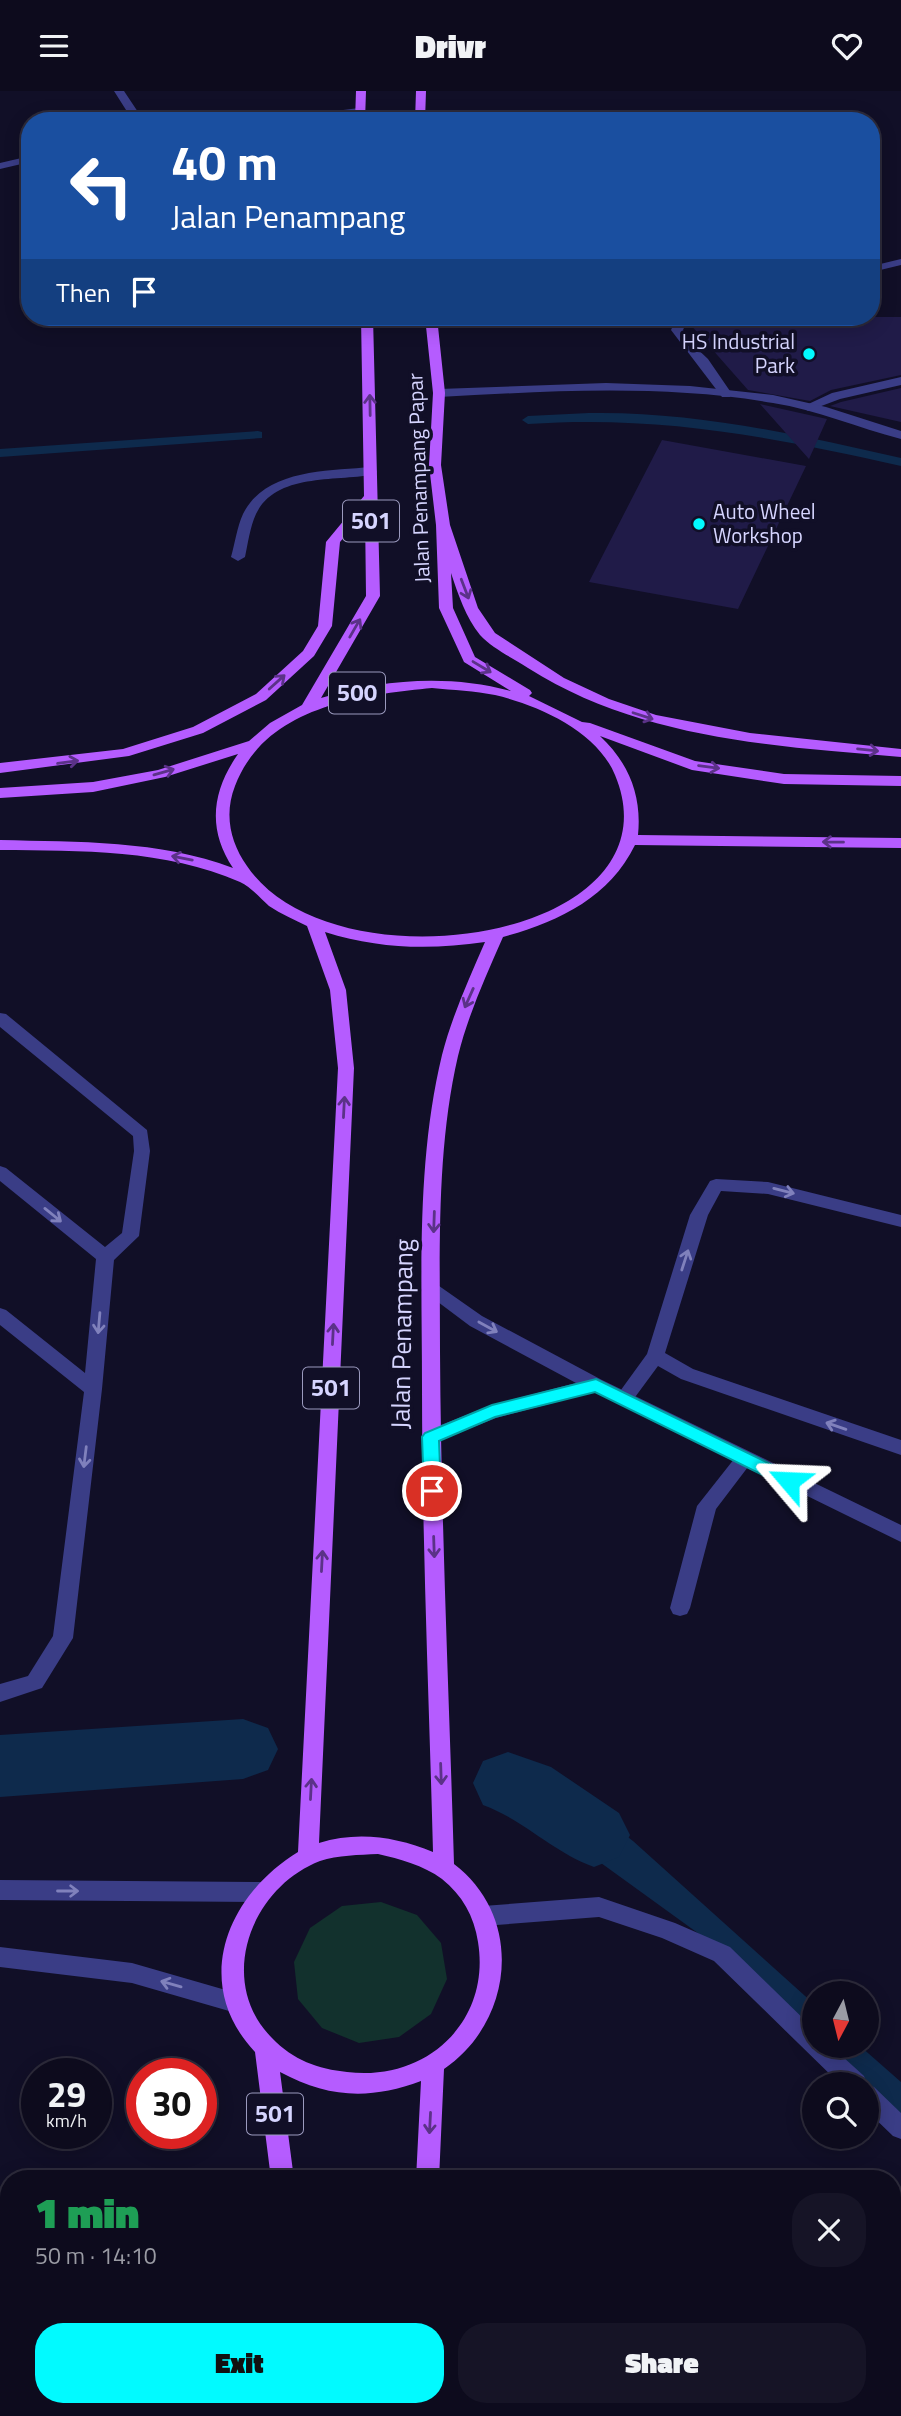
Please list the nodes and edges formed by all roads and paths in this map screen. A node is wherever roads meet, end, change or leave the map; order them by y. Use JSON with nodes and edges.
{"nodes":[{"id":1,"x":119,"y":91,"type":"edge"},
{"id":2,"x":362,"y":91,"type":"edge"},
{"id":3,"x":421,"y":91,"type":"edge"},
{"id":4,"x":133,"y":112,"type":"edge"},
{"id":5,"x":359,"y":112,"type":"edge"},
{"id":6,"x":420,"y":112,"type":"edge"},
{"id":7,"x":21,"y":161,"type":"edge"},
{"id":8,"x":0,"y":166,"type":"edge"},
{"id":9,"x":901,"y":263,"type":"edge"},
{"id":10,"x":880,"y":267,"type":"edge"},
{"id":11,"x":367,"y":326,"type":"edge"},
{"id":12,"x":432,"y":326,"type":"edge"},
{"id":13,"x":679,"y":326,"type":"edge"},
{"id":14,"x":901,"y":381,"type":"edge"},
{"id":15,"x":439,"y":393,"type":"junction"},
{"id":16,"x":726,"y":394,"type":"junction"},
{"id":17,"x":808,"y":407,"type":"junction"},
{"id":18,"x":901,"y":435,"type":"edge"},
{"id":19,"x":371,"y":471,"type":"junction"},
{"id":20,"x":370,"y":497,"type":"junction"},
{"id":21,"x":443,"y":525,"type":"junction"},
{"id":22,"x":238,"y":557,"type":"dead end"},
{"id":23,"x":308,"y":708,"type":"junction"},
{"id":24,"x":555,"y":711,"type":"junction"},
{"id":25,"x":575,"y":723,"type":"junction"},
{"id":26,"x":252,"y":745,"type":"junction"},
{"id":27,"x":901,"y":753,"type":"edge"},
{"id":28,"x":0,"y":768,"type":"edge"},
{"id":29,"x":901,"y":781,"type":"edge"},
{"id":30,"x":0,"y":793,"type":"edge"},
{"id":31,"x":630,"y":840,"type":"junction"},
{"id":32,"x":901,"y":843,"type":"edge"},
{"id":33,"x":0,"y":845,"type":"edge"},
{"id":34,"x":247,"y":879,"type":"junction"},
{"id":35,"x":314,"y":923,"type":"junction"},
{"id":36,"x":496,"y":936,"type":"junction"},
{"id":37,"x":0,"y":1018,"type":"edge"},
{"id":38,"x":0,"y":1173,"type":"edge"},
{"id":39,"x":901,"y":1221,"type":"edge"},
{"id":40,"x":105,"y":1257,"type":"junction"},
{"id":41,"x":432,"y":1288,"type":"junction"},
{"id":42,"x":0,"y":1315,"type":"edge"},
{"id":43,"x":655,"y":1356,"type":"junction"},
{"id":44,"x":596,"y":1385,"type":"junction"},
{"id":45,"x":93,"y":1389,"type":"junction"},
{"id":46,"x":624,"y":1399,"type":"junction"},
{"id":47,"x":430,"y":1437,"type":"junction"},
{"id":48,"x":901,"y":1448,"type":"edge"},
{"id":49,"x":745,"y":1459,"type":"junction"},
{"id":50,"x":901,"y":1534,"type":"edge"},
{"id":51,"x":680,"y":1608,"type":"dead end"},
{"id":52,"x":0,"y":1693,"type":"edge"},
{"id":53,"x":308,"y":1857,"type":"junction"},
{"id":54,"x":444,"y":1869,"type":"junction"},
{"id":55,"x":0,"y":1890,"type":"edge"},
{"id":56,"x":260,"y":1892,"type":"junction"},
{"id":57,"x":483,"y":1916,"type":"junction"},
{"id":58,"x":0,"y":1957,"type":"edge"},
{"id":59,"x":236,"y":2003,"type":"junction"},
{"id":60,"x":802,"y":2032,"type":"edge"},
{"id":61,"x":266,"y":2049,"type":"junction"},
{"id":62,"x":829,"y":2058,"type":"edge"},
{"id":63,"x":433,"y":2066,"type":"junction"},
{"id":64,"x":843,"y":2072,"type":"edge"},
{"id":65,"x":879,"y":2107,"type":"edge"},
{"id":66,"x":901,"y":2128,"type":"edge"},
{"id":67,"x":283,"y":2170,"type":"edge"},
{"id":68,"x":427,"y":2170,"type":"edge"}],
"edges":[{"from":1,"to":4,"type":"street"},
{"from":2,"to":5,"type":"main road"},
{"from":3,"to":6,"type":"main road"},
{"from":7,"to":8,"type":"street"},
{"from":9,"to":10,"type":"street"},
{"from":19,"to":11,"type":"main road","name":"Jalan Penampang Papar","number":"501","one_way":true},
{"from":12,"to":15,"type":"main road","name":"Jalan Penampang Papar"},
{"from":13,"to":16,"type":"street"},
{"from":14,"to":17,"type":"street"},
{"from":15,"to":16,"type":"street"},
{"from":15,"to":21,"type":"main road","name":"Jalan Penampang Papar"},
{"from":16,"to":17,"type":"street"},
{"from":17,"to":18,"type":"street"},
{"from":19,"to":20,"type":"main road","name":"Jalan Penampang Papar","number":"501"},
{"from":19,"to":22,"type":"street"},
{"from":23,"to":20,"type":"main road","name":"Jalan Penampang Papar","number":"501","one_way":true},
{"from":28,"to":20,"type":"main road","one_way":true},
{"from":21,"to":24,"type":"main road","name":"Jalan Penampang Papar","one_way":true},
{"from":21,"to":27,"type":"main road","one_way":true},
{"from":23,"to":24,"type":"main road","number":"500"},
{"from":23,"to":26,"type":"main road","number":"500"},
{"from":24,"to":25,"type":"main road","number":"500"},
{"from":25,"to":29,"type":"main road","number":"500","one_way":true},
{"from":25,"to":31,"type":"main road","number":"500"},
{"from":30,"to":26,"type":"main road","number":"500","one_way":true},
{"from":26,"to":34,"type":"main road","number":"500"},
{"from":32,"to":31,"type":"main road","one_way":true},
{"from":31,"to":36,"type":"main road","number":"500"},
{"from":34,"to":33,"type":"main road","number":"500","one_way":true},
{"from":34,"to":35,"type":"main road","number":"500"},
{"from":35,"to":36,"type":"main road","number":"500"},
{"from":53,"to":35,"type":"main road","number":"501","one_way":true},
{"from":36,"to":41,"type":"main road","name":"Jalan Penampang","one_way":true},
{"from":37,"to":40,"type":"street"},
{"from":38,"to":40,"type":"street","one_way":true},
{"from":43,"to":39,"type":"street","one_way":true},
{"from":40,"to":45,"type":"street","one_way":true},
{"from":41,"to":44,"type":"street","one_way":true},
{"from":41,"to":47,"type":"main road","name":"Jalan Penampang"},
{"from":42,"to":45,"type":"street"},
{"from":43,"to":46,"type":"street"},
{"from":48,"to":43,"type":"street","one_way":true},
{"from":44,"to":46,"type":"street"},
{"from":44,"to":47,"type":"street"},
{"from":45,"to":52,"type":"street","one_way":true},
{"from":46,"to":49,"type":"street"},
{"from":47,"to":54,"type":"main road","name":"Jalan Penampang","one_way":true},
{"from":49,"to":50,"type":"street"},
{"from":49,"to":51,"type":"street"},
{"from":53,"to":54,"type":"main road"},
{"from":53,"to":56,"type":"main road"},
{"from":54,"to":57,"type":"main road"},
{"from":55,"to":56,"type":"street","one_way":true},
{"from":56,"to":59,"type":"main road"},
{"from":57,"to":60,"type":"street"},
{"from":57,"to":63,"type":"main road"},
{"from":59,"to":58,"type":"street","one_way":true},
{"from":59,"to":61,"type":"main road"},
{"from":61,"to":63,"type":"main road"},
{"from":61,"to":67,"type":"main road","number":"501"},
{"from":62,"to":64,"type":"street"},
{"from":63,"to":68,"type":"main road","one_way":true},
{"from":65,"to":66,"type":"street"}]}
